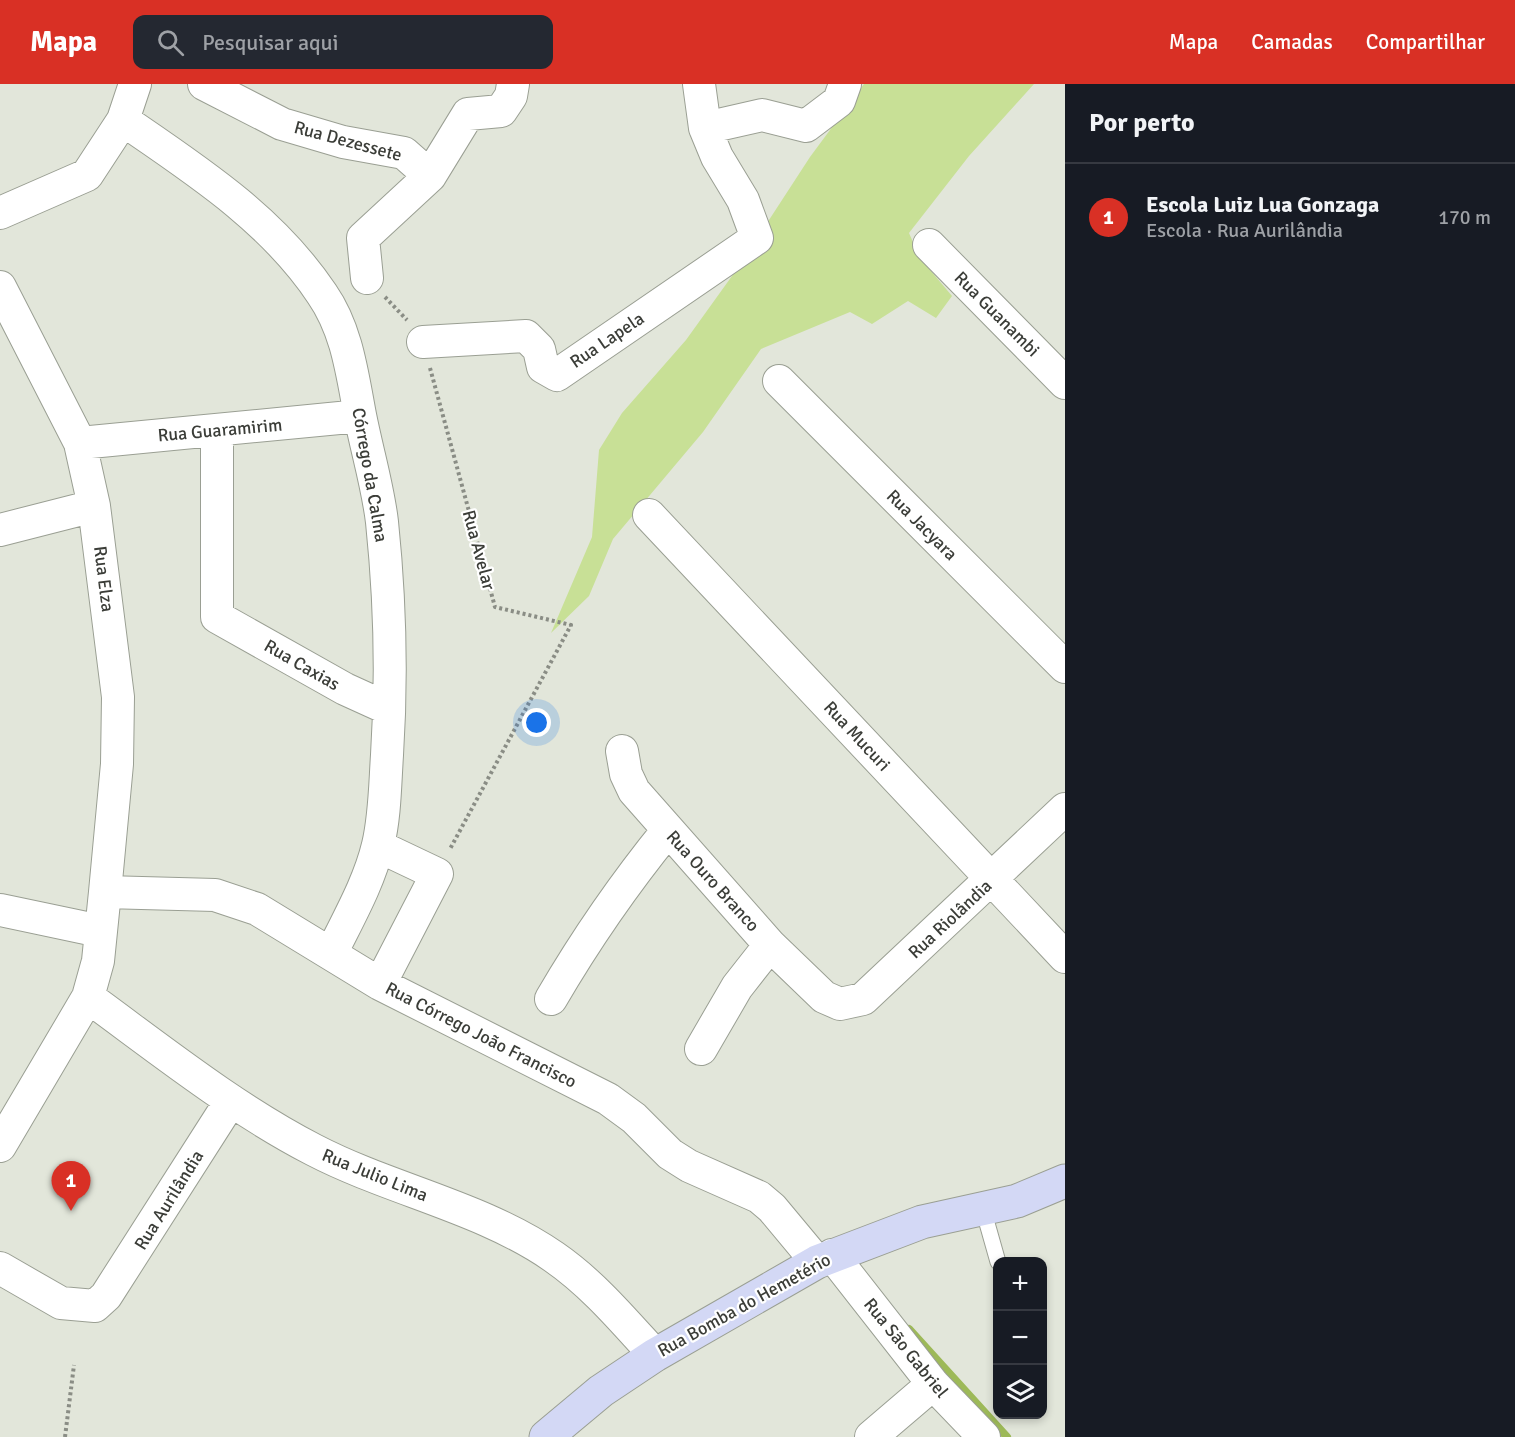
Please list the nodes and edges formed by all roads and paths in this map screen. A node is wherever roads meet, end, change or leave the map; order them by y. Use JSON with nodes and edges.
{"nodes":[{"id":1,"x":135,"y":84,"type":"edge"},
{"id":2,"x":204,"y":84,"type":"edge"},
{"id":3,"x":513,"y":84,"type":"edge"},
{"id":4,"x":845,"y":84,"type":"edge"},
{"id":5,"x":695,"y":88,"type":"edge"},
{"id":6,"x":123,"y":120,"type":"junction"},
{"id":7,"x":705,"y":128,"type":"junction"},
{"id":8,"x":430,"y":176,"type":"junction"},
{"id":9,"x":0,"y":213,"type":"edge"},
{"id":10,"x":929,"y":245,"type":"dead end"},
{"id":11,"x":367,"y":278,"type":"joint"},
{"id":12,"x":0,"y":287,"type":"edge"},
{"id":13,"x":423,"y":342,"type":"junction"},
{"id":14,"x":779,"y":381,"type":"dead end"},
{"id":15,"x":1065,"y":383,"type":"edge"},
{"id":16,"x":360,"y":417,"type":"junction"},
{"id":17,"x":217,"y":430,"type":"junction"},
{"id":18,"x":80,"y":443,"type":"junction"},
{"id":19,"x":94,"y":506,"type":"junction"},
{"id":20,"x":650,"y":515,"type":"dead end"},
{"id":21,"x":0,"y":530,"type":"edge"},
{"id":22,"x":1065,"y":667,"type":"edge"},
{"id":23,"x":389,"y":709,"type":"junction"},
{"id":24,"x":622,"y":752,"type":"dead end"},
{"id":25,"x":1065,"y":809,"type":"edge"},
{"id":26,"x":668,"y":830,"type":"junction"},
{"id":27,"x":378,"y":846,"type":"junction"},
{"id":28,"x":437,"y":874,"type":"junction"},
{"id":29,"x":993,"y":880,"type":"junction"},
{"id":30,"x":105,"y":892,"type":"junction"},
{"id":31,"x":0,"y":910,"type":"edge"},
{"id":32,"x":100,"y":931,"type":"junction"},
{"id":33,"x":770,"y":945,"type":"junction"},
{"id":34,"x":331,"y":954,"type":"junction"},
{"id":35,"x":1065,"y":957,"type":"edge"},
{"id":36,"x":380,"y":984,"type":"junction"},
{"id":37,"x":88,"y":997,"type":"junction"},
{"id":38,"x":824,"y":997,"type":"joint"},
{"id":39,"x":551,"y":999,"type":"dead end"},
{"id":40,"x":701,"y":1049,"type":"dead end"},
{"id":41,"x":230,"y":1102,"type":"junction"},
{"id":42,"x":0,"y":1146,"type":"edge"},
{"id":43,"x":1065,"y":1182,"type":"edge"},
{"id":44,"x":983,"y":1209,"type":"junction"},
{"id":45,"x":997,"y":1257,"type":"edge"},
{"id":46,"x":824,"y":1258,"type":"junction"},
{"id":47,"x":0,"y":1268,"type":"edge"},
{"id":48,"x":655,"y":1355,"type":"junction"},
{"id":49,"x":74,"y":1365,"type":"dead end"},
{"id":50,"x":933,"y":1384,"type":"junction"},
{"id":51,"x":65,"y":1437,"type":"edge"},
{"id":52,"x":546,"y":1437,"type":"edge"},
{"id":53,"x":871,"y":1437,"type":"edge"},
{"id":54,"x":984,"y":1437,"type":"edge"}],
"edges":[{"from":1,"to":6,"type":"street"},
{"from":2,"to":8,"type":"street","name":"Rua Dezessete"},
{"from":3,"to":8,"type":"street"},
{"from":4,"to":7,"type":"street"},
{"from":5,"to":7,"type":"street"},
{"from":6,"to":9,"type":"street"},
{"from":6,"to":16,"type":"street","name":"Córrego da Calma"},
{"from":7,"to":13,"type":"street","name":"Rua Lapela"},
{"from":8,"to":11,"type":"street"},
{"from":10,"to":15,"type":"street","name":"Rua Guanambi"},
{"from":11,"to":13,"type":"path","name":"Rua Avelar"},
{"from":12,"to":18,"type":"street","name":"Rua Elza"},
{"from":13,"to":28,"type":"path","name":"Rua Avelar"},
{"from":14,"to":22,"type":"street","name":"Rua Jacyara"},
{"from":16,"to":17,"type":"street","name":"Rua Guaramirim"},
{"from":16,"to":23,"type":"street","name":"Córrego da Calma"},
{"from":17,"to":18,"type":"street","name":"Rua Guaramirim"},
{"from":17,"to":23,"type":"street","name":"Rua Caxias"},
{"from":18,"to":19,"type":"street","name":"Rua Elza"},
{"from":19,"to":21,"type":"street"},
{"from":19,"to":30,"type":"street","name":"Rua Elza"},
{"from":20,"to":29,"type":"street","name":"Rua Mucuri"},
{"from":23,"to":27,"type":"street","name":"Córrego da Calma"},
{"from":24,"to":26,"type":"street","name":"Rua Ouro Branco"},
{"from":25,"to":29,"type":"street","name":"Rua Riolândia"},
{"from":26,"to":33,"type":"street","name":"Rua Ouro Branco"},
{"from":26,"to":39,"type":"street"},
{"from":27,"to":28,"type":"street"},
{"from":27,"to":34,"type":"street","name":"Córrego da Calma"},
{"from":28,"to":36,"type":"street"},
{"from":29,"to":35,"type":"street","name":"Rua Mucuri"},
{"from":29,"to":38,"type":"street","name":"Rua Riolândia"},
{"from":30,"to":32,"type":"street","name":"Rua Elza"},
{"from":30,"to":34,"type":"street","name":"Rua Córrego João Francisco"},
{"from":31,"to":32,"type":"street"},
{"from":32,"to":37,"type":"street","name":"Rua Elza"},
{"from":33,"to":38,"type":"street","name":"Rua Ouro Branco"},
{"from":33,"to":40,"type":"street"},
{"from":34,"to":36,"type":"street","name":"Rua Córrego João Francisco"},
{"from":36,"to":46,"type":"street","name":"Rua Córrego João Francisco"},
{"from":37,"to":41,"type":"street","name":"Rua Julio Lima"},
{"from":37,"to":42,"type":"street","name":"Rua Elza"},
{"from":41,"to":47,"type":"street","name":"Rua Aurilândia"},
{"from":41,"to":48,"type":"street","name":"Rua Julio Lima"},
{"from":43,"to":44,"type":"main road","name":"Rua Bomba do Hemetério"},
{"from":44,"to":45,"type":"lane"},
{"from":44,"to":46,"type":"main road","name":"Rua Bomba do Hemetério"},
{"from":46,"to":48,"type":"main road","name":"Rua Bomba do Hemetério"},
{"from":46,"to":50,"type":"street","name":"Rua São Gabriel"},
{"from":48,"to":52,"type":"main road","name":"Rua Bomba do Hemetério"},
{"from":49,"to":51,"type":"path"},
{"from":50,"to":53,"type":"street"},
{"from":50,"to":54,"type":"street","name":"Rua São Gabriel"}]}
